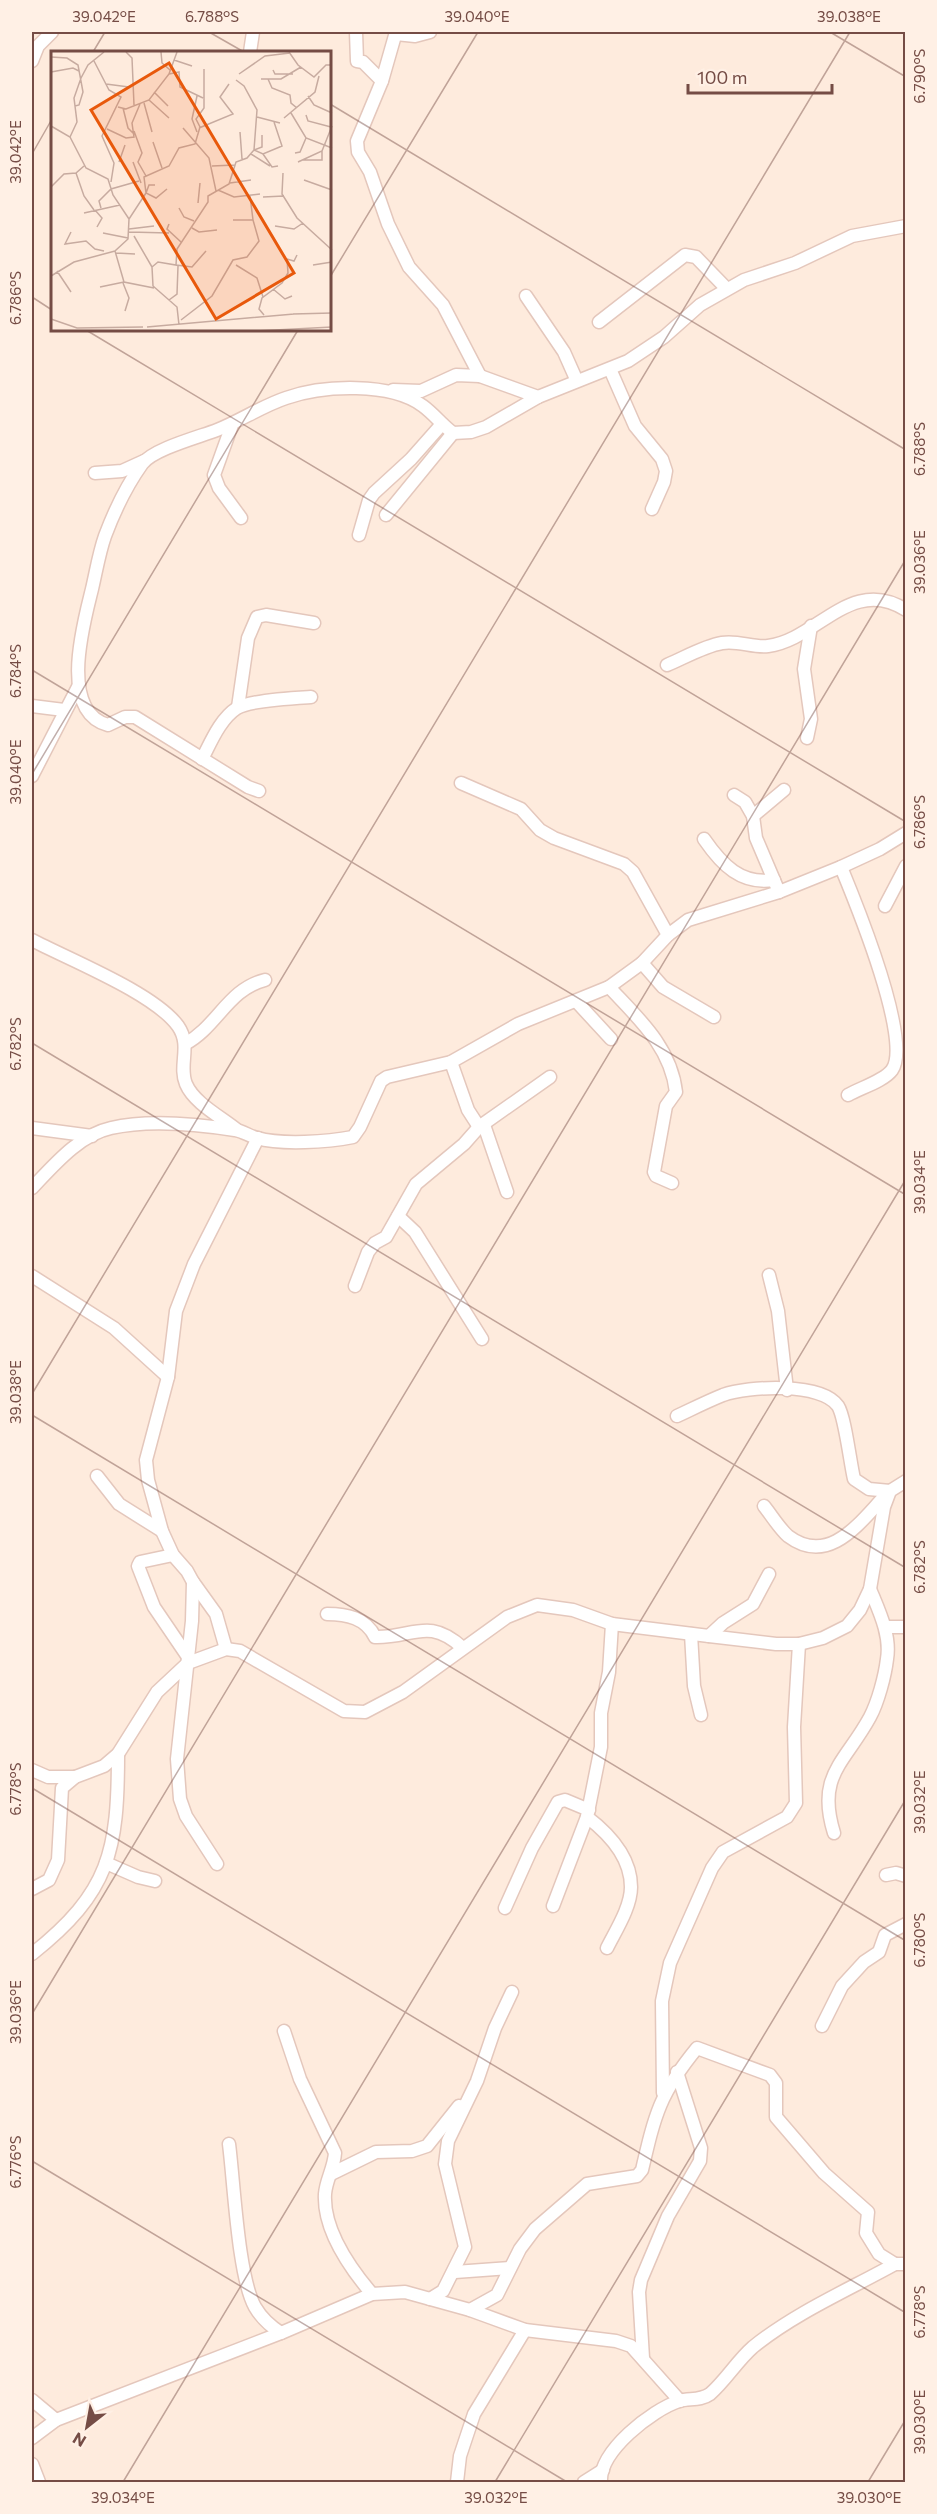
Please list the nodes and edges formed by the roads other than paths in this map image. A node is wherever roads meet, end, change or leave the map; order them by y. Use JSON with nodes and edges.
{"nodes":[{"id":1,"x":52,"y":32,"type":"edge"},
{"id":2,"x":253,"y":32,"type":"edge"},
{"id":3,"x":356,"y":32,"type":"edge"},
{"id":4,"x":430,"y":32,"type":"edge"},
{"id":5,"x":396,"y":33,"type":"edge"},
{"id":6,"x":250,"y":51,"type":"edge"},
{"id":7,"x":32,"y":58,"type":"edge"},
{"id":8,"x":381,"y":81,"type":"junction"},
{"id":9,"x":906,"y":226,"type":"edge"},
{"id":10,"x":726,"y":288,"type":"junction"},
{"id":11,"x":526,"y":296,"type":"dead end"},
{"id":12,"x":599,"y":322,"type":"dead end"},
{"id":13,"x":610,"y":369,"type":"junction"},
{"id":14,"x":480,"y":376,"type":"junction"},
{"id":15,"x":576,"y":380,"type":"junction"},
{"id":16,"x":384,"y":389,"type":"junction"},
{"id":17,"x":538,"y":397,"type":"junction"},
{"id":18,"x":442,"y":424,"type":"junction"},
{"id":19,"x":232,"y":425,"type":"junction"},
{"id":20,"x":453,"y":433,"type":"junction"},
{"id":21,"x":144,"y":461,"type":"junction"},
{"id":22,"x":95,"y":473,"type":"dead end"},
{"id":23,"x":652,"y":509,"type":"dead end"},
{"id":24,"x":386,"y":515,"type":"dead end"},
{"id":25,"x":241,"y":518,"type":"dead end"},
{"id":26,"x":359,"y":535,"type":"dead end"},
{"id":27,"x":906,"y":610,"type":"edge"},
{"id":28,"x":314,"y":622,"type":"dead end"},
{"id":29,"x":811,"y":627,"type":"junction"},
{"id":30,"x":667,"y":665,"type":"dead end"},
{"id":31,"x":79,"y":685,"type":"junction"},
{"id":32,"x":311,"y":698,"type":"dead end"},
{"id":33,"x":32,"y":706,"type":"edge"},
{"id":34,"x":238,"y":707,"type":"junction"},
{"id":35,"x":64,"y":710,"type":"junction"},
{"id":36,"x":807,"y":738,"type":"dead end"},
{"id":37,"x":202,"y":759,"type":"junction"},
{"id":38,"x":32,"y":776,"type":"edge"},
{"id":39,"x":461,"y":783,"type":"dead end"},
{"id":40,"x":784,"y":790,"type":"dead end"},
{"id":41,"x":259,"y":791,"type":"dead end"},
{"id":42,"x":734,"y":795,"type":"dead end"},
{"id":43,"x":753,"y":816,"type":"junction"},
{"id":44,"x":906,"y":833,"type":"edge"},
{"id":45,"x":704,"y":839,"type":"dead end"},
{"id":46,"x":906,"y":866,"type":"edge"},
{"id":47,"x":841,"y":867,"type":"junction"},
{"id":48,"x":774,"y":880,"type":"junction"},
{"id":49,"x":779,"y":892,"type":"junction"},
{"id":50,"x":885,"y":906,"type":"dead end"},
{"id":51,"x":668,"y":935,"type":"junction"},
{"id":52,"x":32,"y":940,"type":"edge"},
{"id":53,"x":642,"y":963,"type":"junction"},
{"id":54,"x":265,"y":980,"type":"dead end"},
{"id":55,"x":609,"y":987,"type":"junction"},
{"id":56,"x":576,"y":1001,"type":"junction"},
{"id":57,"x":714,"y":1017,"type":"dead end"},
{"id":58,"x":892,"y":1017,"type":"junction"},
{"id":59,"x":906,"y":1018,"type":"edge"},
{"id":60,"x":611,"y":1039,"type":"dead end"},
{"id":61,"x":185,"y":1044,"type":"junction"},
{"id":62,"x":451,"y":1062,"type":"junction"},
{"id":63,"x":550,"y":1077,"type":"dead end"},
{"id":64,"x":848,"y":1095,"type":"dead end"},
{"id":65,"x":482,"y":1126,"type":"junction"},
{"id":66,"x":32,"y":1128,"type":"edge"},
{"id":67,"x":238,"y":1130,"type":"junction"},
{"id":68,"x":92,"y":1136,"type":"junction"},
{"id":69,"x":258,"y":1138,"type":"junction"},
{"id":70,"x":672,"y":1183,"type":"dead end"},
{"id":71,"x":33,"y":1184,"type":"edge"},
{"id":72,"x":507,"y":1192,"type":"dead end"},
{"id":73,"x":398,"y":1216,"type":"junction"},
{"id":74,"x":769,"y":1275,"type":"dead end"},
{"id":75,"x":32,"y":1276,"type":"edge"},
{"id":76,"x":355,"y":1287,"type":"dead end"},
{"id":77,"x":482,"y":1339,"type":"dead end"},
{"id":78,"x":168,"y":1377,"type":"junction"},
{"id":79,"x":787,"y":1390,"type":"junction"},
{"id":80,"x":677,"y":1416,"type":"dead end"},
{"id":81,"x":97,"y":1476,"type":"dead end"},
{"id":82,"x":906,"y":1481,"type":"edge"},
{"id":83,"x":890,"y":1491,"type":"junction"},
{"id":84,"x":764,"y":1506,"type":"dead end"},
{"id":85,"x":162,"y":1531,"type":"junction"},
{"id":86,"x":173,"y":1555,"type":"junction"},
{"id":87,"x":769,"y":1574,"type":"dead end"},
{"id":88,"x":193,"y":1582,"type":"junction"},
{"id":89,"x":870,"y":1589,"type":"junction"},
{"id":90,"x":327,"y":1614,"type":"dead end"},
{"id":91,"x":612,"y":1624,"type":"junction"},
{"id":92,"x":885,"y":1627,"type":"junction"},
{"id":93,"x":906,"y":1627,"type":"edge"},
{"id":94,"x":691,"y":1634,"type":"junction"},
{"id":95,"x":709,"y":1636,"type":"junction"},
{"id":96,"x":799,"y":1644,"type":"junction"},
{"id":97,"x":463,"y":1648,"type":"junction"},
{"id":98,"x":226,"y":1650,"type":"junction"},
{"id":99,"x":188,"y":1660,"type":"junction"},
{"id":100,"x":701,"y":1715,"type":"dead end"},
{"id":101,"x":118,"y":1754,"type":"junction"},
{"id":102,"x":32,"y":1770,"type":"edge"},
{"id":103,"x":75,"y":1777,"type":"junction"},
{"id":104,"x":588,"y":1814,"type":"junction"},
{"id":105,"x":834,"y":1833,"type":"dead end"},
{"id":106,"x":106,"y":1863,"type":"junction"},
{"id":107,"x":217,"y":1864,"type":"dead end"},
{"id":108,"x":886,"y":1875,"type":"dead end"},
{"id":109,"x":906,"y":1876,"type":"edge"},
{"id":110,"x":155,"y":1881,"type":"dead end"},
{"id":111,"x":32,"y":1889,"type":"edge"},
{"id":112,"x":553,"y":1906,"type":"dead end"},
{"id":113,"x":505,"y":1908,"type":"dead end"},
{"id":114,"x":906,"y":1924,"type":"edge"},
{"id":115,"x":607,"y":1948,"type":"dead end"},
{"id":116,"x":32,"y":1954,"type":"edge"},
{"id":117,"x":512,"y":1992,"type":"dead end"},
{"id":118,"x":822,"y":2026,"type":"dead end"},
{"id":119,"x":284,"y":2031,"type":"dead end"},
{"id":120,"x":677,"y":2072,"type":"junction"},
{"id":121,"x":477,"y":2081,"type":"junction"},
{"id":122,"x":663,"y":2094,"type":"junction"},
{"id":123,"x":229,"y":2144,"type":"dead end"},
{"id":124,"x":331,"y":2174,"type":"junction"},
{"id":125,"x":900,"y":2264,"type":"edge"},
{"id":126,"x":510,"y":2268,"type":"junction"},
{"id":127,"x":455,"y":2272,"type":"junction"},
{"id":128,"x":372,"y":2294,"type":"junction"},
{"id":129,"x":430,"y":2299,"type":"junction"},
{"id":130,"x":470,"y":2310,"type":"junction"},
{"id":131,"x":525,"y":2330,"type":"junction"},
{"id":132,"x":281,"y":2333,"type":"junction"},
{"id":133,"x":644,"y":2358,"type":"junction"},
{"id":134,"x":32,"y":2400,"type":"edge"},
{"id":135,"x":680,"y":2401,"type":"junction"},
{"id":136,"x":56,"y":2420,"type":"junction"},
{"id":137,"x":32,"y":2438,"type":"edge"},
{"id":138,"x":32,"y":2464,"type":"edge"},
{"id":139,"x":602,"y":2476,"type":"edge"},
{"id":140,"x":39,"y":2482,"type":"edge"},
{"id":141,"x":457,"y":2482,"type":"edge"},
{"id":142,"x":584,"y":2482,"type":"edge"}],
"edges":[{"from":1,"to":7,"type":"street"},
{"from":2,"to":6,"type":"street"},
{"from":3,"to":8,"type":"street"},
{"from":4,"to":5,"type":"street"},
{"from":5,"to":8,"type":"street"},
{"from":8,"to":14,"type":"street"},
{"from":9,"to":10,"type":"street"},
{"from":10,"to":12,"type":"street"},
{"from":10,"to":13,"type":"street"},
{"from":11,"to":15,"type":"street"},
{"from":13,"to":15,"type":"street"},
{"from":13,"to":23,"type":"street"},
{"from":14,"to":16,"type":"street"},
{"from":14,"to":17,"type":"street"},
{"from":15,"to":17,"type":"street"},
{"from":16,"to":18,"type":"street"},
{"from":16,"to":19,"type":"street"},
{"from":17,"to":20,"type":"street"},
{"from":18,"to":20,"type":"street"},
{"from":18,"to":26,"type":"street"},
{"from":19,"to":21,"type":"street"},
{"from":19,"to":25,"type":"street"},
{"from":20,"to":24,"type":"street"},
{"from":21,"to":22,"type":"street"},
{"from":21,"to":31,"type":"street"},
{"from":27,"to":29,"type":"street"},
{"from":28,"to":34,"type":"street"},
{"from":29,"to":30,"type":"street"},
{"from":29,"to":36,"type":"street"},
{"from":31,"to":35,"type":"street"},
{"from":31,"to":37,"type":"street"},
{"from":32,"to":34,"type":"street"},
{"from":33,"to":35,"type":"street"},
{"from":34,"to":37,"type":"street"},
{"from":35,"to":38,"type":"street"},
{"from":37,"to":41,"type":"street"},
{"from":39,"to":51,"type":"street"},
{"from":40,"to":43,"type":"street"},
{"from":42,"to":43,"type":"street"},
{"from":43,"to":48,"type":"street"},
{"from":44,"to":47,"type":"street"},
{"from":45,"to":48,"type":"street"},
{"from":46,"to":50,"type":"street"},
{"from":47,"to":49,"type":"street"},
{"from":47,"to":58,"type":"street"},
{"from":48,"to":49,"type":"street"},
{"from":49,"to":51,"type":"street"},
{"from":51,"to":53,"type":"street"},
{"from":52,"to":61,"type":"street"},
{"from":53,"to":55,"type":"street"},
{"from":53,"to":57,"type":"street"},
{"from":54,"to":61,"type":"street"},
{"from":55,"to":56,"type":"street"},
{"from":55,"to":70,"type":"street"},
{"from":56,"to":60,"type":"street"},
{"from":56,"to":62,"type":"street"},
{"from":58,"to":59,"type":"street"},
{"from":58,"to":64,"type":"street"},
{"from":61,"to":67,"type":"street"},
{"from":62,"to":65,"type":"street"},
{"from":62,"to":69,"type":"street"},
{"from":63,"to":65,"type":"street"},
{"from":65,"to":72,"type":"street"},
{"from":65,"to":73,"type":"street"},
{"from":66,"to":68,"type":"street"},
{"from":67,"to":68,"type":"street"},
{"from":67,"to":69,"type":"street"},
{"from":68,"to":71,"type":"street"},
{"from":69,"to":78,"type":"street"},
{"from":73,"to":76,"type":"street"},
{"from":73,"to":77,"type":"street"},
{"from":74,"to":79,"type":"street"},
{"from":75,"to":78,"type":"street"},
{"from":78,"to":85,"type":"street"},
{"from":79,"to":80,"type":"street"},
{"from":79,"to":83,"type":"street"},
{"from":81,"to":85,"type":"street"},
{"from":82,"to":83,"type":"street"},
{"from":83,"to":84,"type":"street"},
{"from":83,"to":89,"type":"street"},
{"from":85,"to":86,"type":"street"},
{"from":86,"to":88,"type":"street"},
{"from":86,"to":99,"type":"street"},
{"from":87,"to":95,"type":"street"},
{"from":88,"to":98,"type":"street"},
{"from":88,"to":99,"type":"street"},
{"from":89,"to":92,"type":"street"},
{"from":89,"to":96,"type":"street"},
{"from":90,"to":97,"type":"street"},
{"from":91,"to":94,"type":"street"},
{"from":91,"to":97,"type":"street"},
{"from":91,"to":104,"type":"street"},
{"from":92,"to":93,"type":"street"},
{"from":92,"to":105,"type":"street"},
{"from":94,"to":95,"type":"street"},
{"from":94,"to":100,"type":"street"},
{"from":95,"to":96,"type":"street"},
{"from":96,"to":122,"type":"street"},
{"from":97,"to":98,"type":"street"},
{"from":98,"to":99,"type":"street"},
{"from":99,"to":101,"type":"street"},
{"from":99,"to":107,"type":"street"},
{"from":101,"to":103,"type":"street"},
{"from":101,"to":106,"type":"street"},
{"from":102,"to":103,"type":"street"},
{"from":103,"to":111,"type":"street"},
{"from":104,"to":112,"type":"street"},
{"from":104,"to":113,"type":"street"},
{"from":104,"to":115,"type":"street"},
{"from":106,"to":110,"type":"street"},
{"from":106,"to":116,"type":"street"},
{"from":108,"to":109,"type":"street"},
{"from":114,"to":118,"type":"street"},
{"from":117,"to":121,"type":"street"},
{"from":119,"to":124,"type":"street"},
{"from":120,"to":122,"type":"street"},
{"from":120,"to":125,"type":"street"},
{"from":120,"to":133,"type":"street"},
{"from":121,"to":124,"type":"street"},
{"from":121,"to":127,"type":"street"},
{"from":122,"to":126,"type":"street"},
{"from":123,"to":132,"type":"street"},
{"from":124,"to":128,"type":"street"},
{"from":125,"to":135,"type":"street"},
{"from":126,"to":127,"type":"street"},
{"from":126,"to":130,"type":"street"},
{"from":127,"to":129,"type":"street"},
{"from":128,"to":129,"type":"street"},
{"from":128,"to":132,"type":"street"},
{"from":129,"to":130,"type":"street"},
{"from":130,"to":131,"type":"street"},
{"from":131,"to":133,"type":"street"},
{"from":131,"to":141,"type":"street"},
{"from":132,"to":136,"type":"street"},
{"from":133,"to":135,"type":"street"},
{"from":134,"to":136,"type":"street"},
{"from":135,"to":139,"type":"street"},
{"from":136,"to":137,"type":"street"},
{"from":138,"to":140,"type":"street"},
{"from":139,"to":142,"type":"street"}]}
